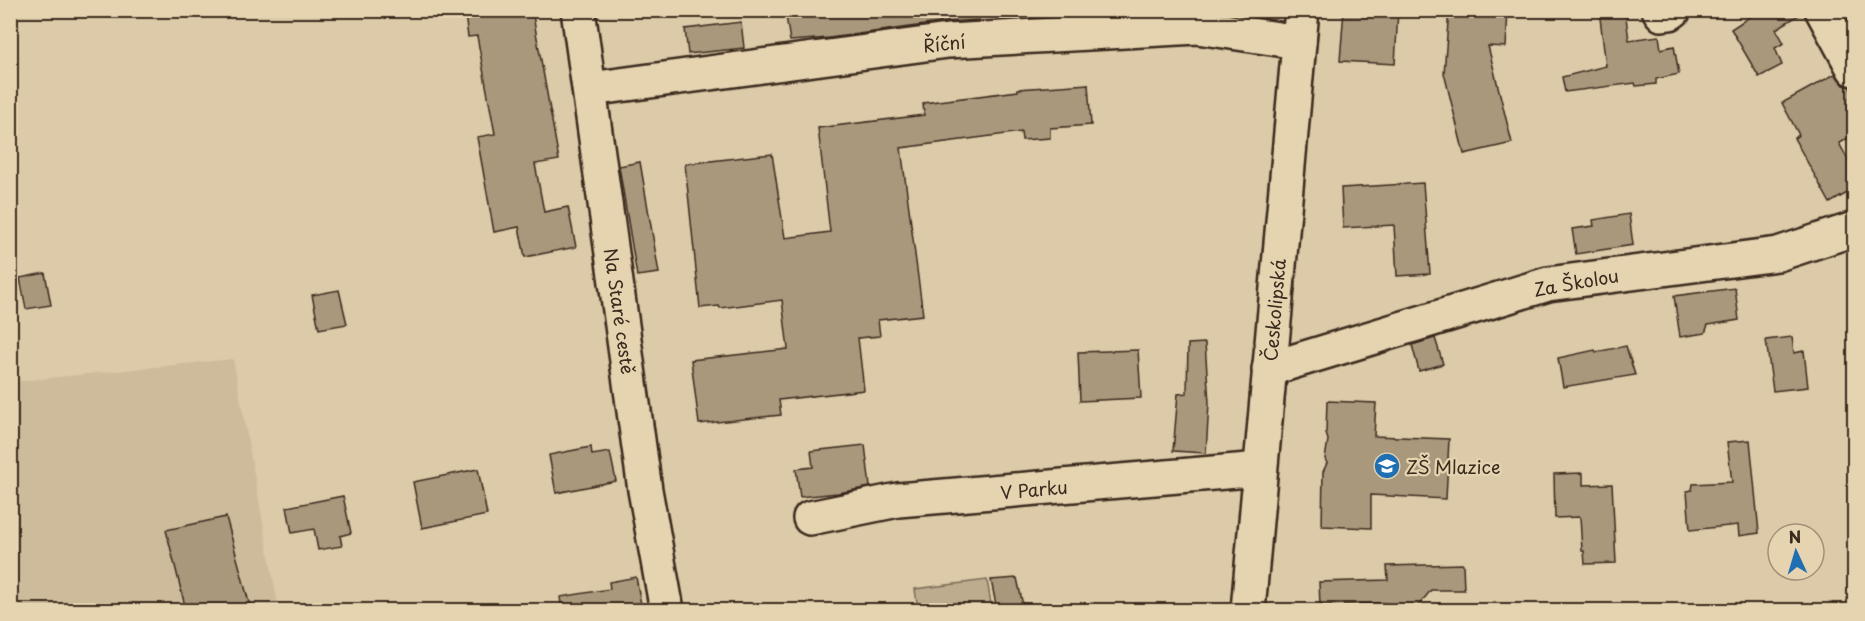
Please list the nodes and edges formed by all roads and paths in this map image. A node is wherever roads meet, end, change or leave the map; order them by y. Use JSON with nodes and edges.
{"nodes":[{"id":1,"x":578,"y":10,"type":"edge"},
{"id":2,"x":1659,"y":10,"type":"edge"},
{"id":3,"x":1674,"y":10,"type":"edge"},
{"id":4,"x":1822,"y":10,"type":"edge"},
{"id":5,"x":1300,"y":26,"type":"edge"},
{"id":6,"x":1854,"y":69,"type":"edge"},
{"id":7,"x":590,"y":89,"type":"junction"},
{"id":8,"x":1854,"y":230,"type":"edge"},
{"id":9,"x":1269,"y":369,"type":"junction"},
{"id":10,"x":1260,"y":469,"type":"junction"},
{"id":11,"x":810,"y":518,"type":"dead end"},
{"id":12,"x":667,"y":610,"type":"edge"},
{"id":13,"x":1248,"y":610,"type":"edge"}],
"edges":[{"from":1,"to":7,"type":"street","name":"Na Staré cestě"},
{"from":2,"to":3,"type":"street"},
{"from":4,"to":6,"type":"street"},
{"from":5,"to":7,"type":"street","name":"Říční"},
{"from":5,"to":9,"type":"street","name":"Českolipská"},
{"from":7,"to":12,"type":"street","name":"Na Staré cestě"},
{"from":8,"to":9,"type":"street","name":"Za Školou"},
{"from":9,"to":10,"type":"street","name":"Českolipská"},
{"from":10,"to":11,"type":"street","name":"V Parku"},
{"from":10,"to":13,"type":"street","name":"Českolipská"}]}
